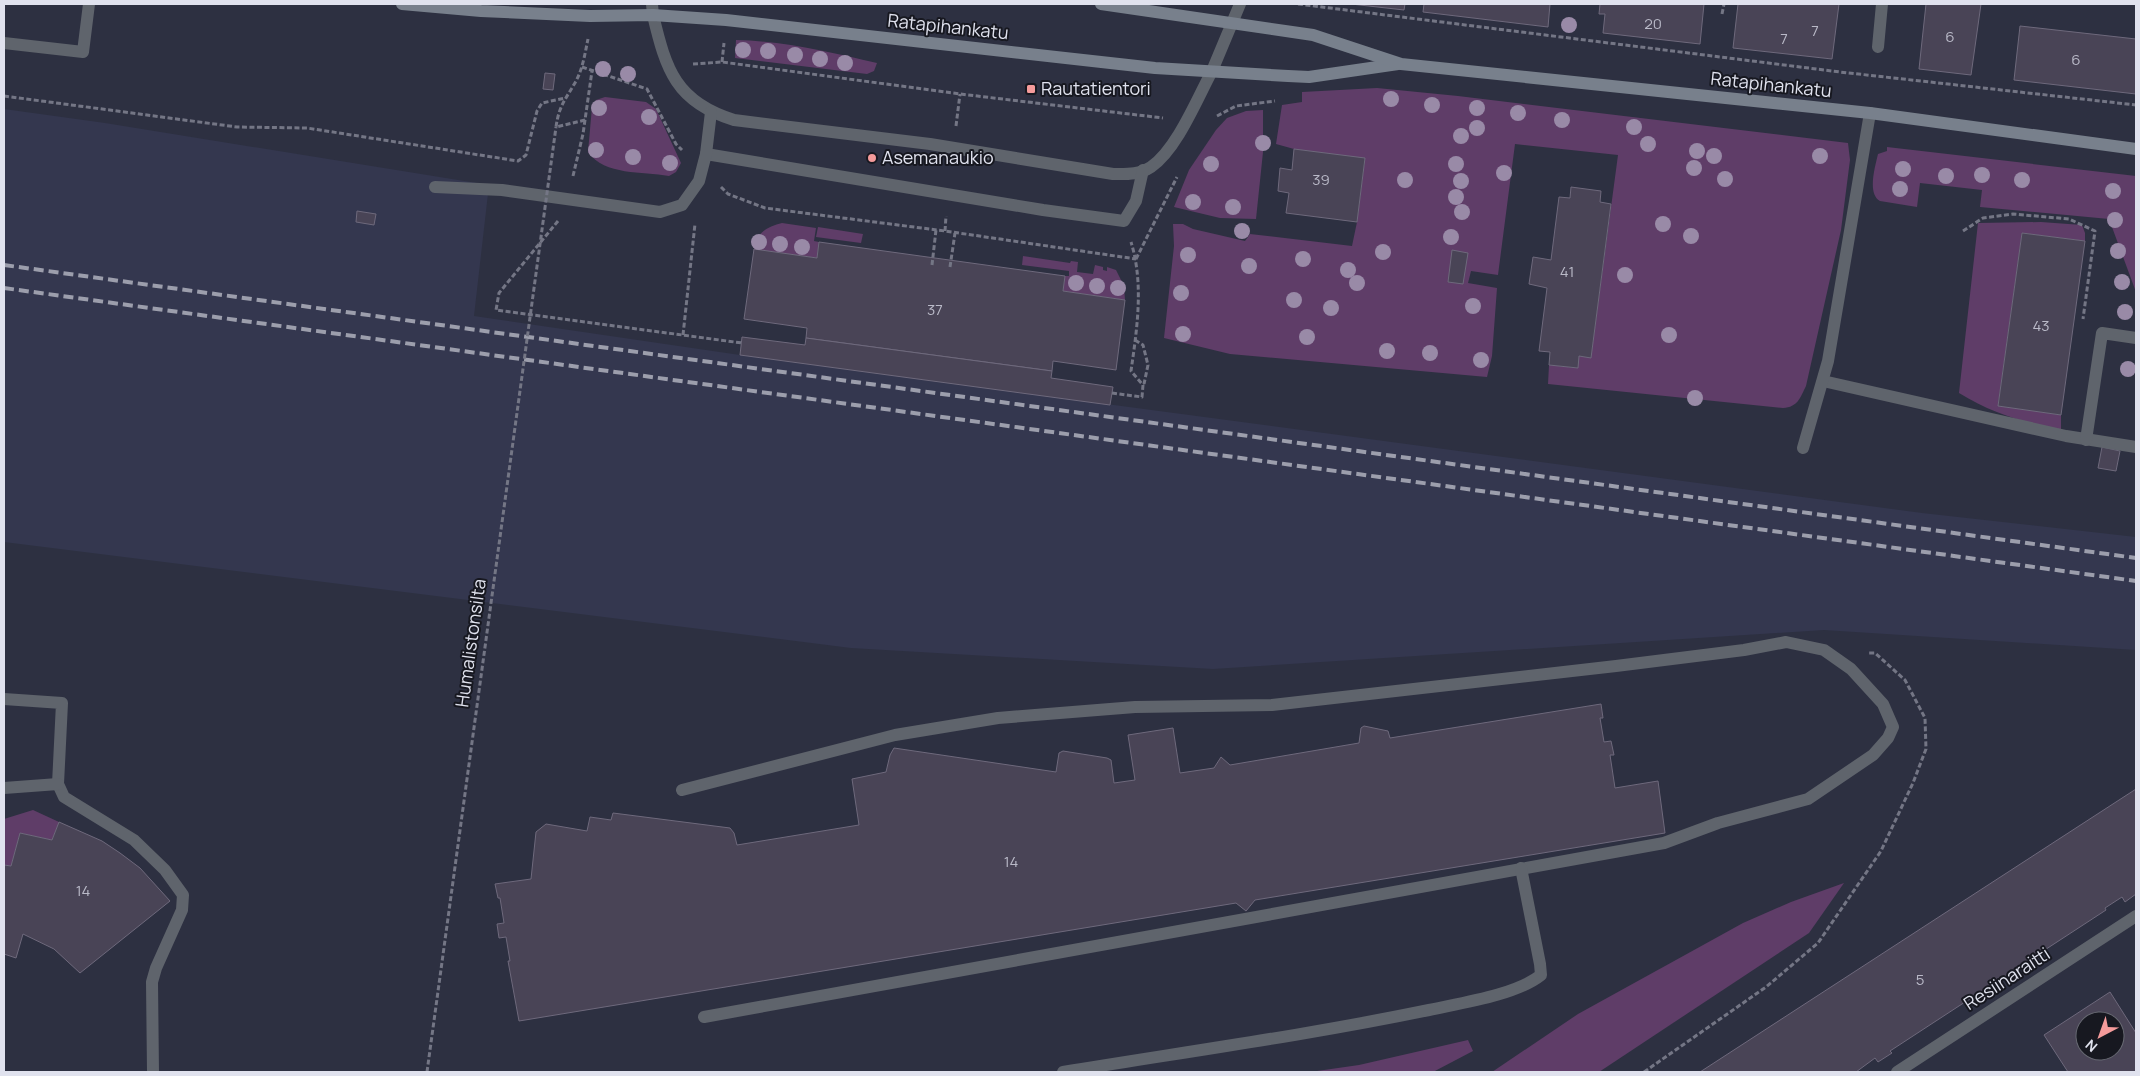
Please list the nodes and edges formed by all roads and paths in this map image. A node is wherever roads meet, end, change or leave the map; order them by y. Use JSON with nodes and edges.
{"nodes":[{"id":1,"x":89,"y":4,"type":"edge"},
{"id":2,"x":402,"y":4,"type":"edge"},
{"id":3,"x":1101,"y":4,"type":"edge"},
{"id":4,"x":1240,"y":4,"type":"edge"},
{"id":5,"x":1298,"y":4,"type":"edge"},
{"id":6,"x":1724,"y":4,"type":"edge"},
{"id":7,"x":1882,"y":4,"type":"edge"},
{"id":8,"x":652,"y":10,"type":"edge"},
{"id":9,"x":1722,"y":14,"type":"dead end"},
{"id":10,"x":1232,"y":22,"type":"junction"},
{"id":11,"x":589,"y":35,"type":"dead end"},
{"id":12,"x":4,"y":43,"type":"edge"},
{"id":13,"x":1878,"y":47,"type":"dead end"},
{"id":14,"x":1400,"y":64,"type":"junction"},
{"id":15,"x":582,"y":67,"type":"junction"},
{"id":16,"x":592,"y":71,"type":"junction"},
{"id":17,"x":1212,"y":71,"type":"junction"},
{"id":18,"x":670,"y":72,"type":"junction"},
{"id":19,"x":647,"y":90,"type":"junction"},
{"id":20,"x":4,"y":96,"type":"edge"},
{"id":21,"x":566,"y":98,"type":"junction"},
{"id":22,"x":1283,"y":100,"type":"dead end"},
{"id":23,"x":2136,"y":105,"type":"edge"},
{"id":24,"x":711,"y":112,"type":"junction"},
{"id":25,"x":1870,"y":113,"type":"junction"},
{"id":26,"x":585,"y":120,"type":"junction"},
{"id":27,"x":1210,"y":122,"type":"dead end"},
{"id":28,"x":1186,"y":123,"type":"junction"},
{"id":29,"x":556,"y":127,"type":"junction"},
{"id":30,"x":2136,"y":149,"type":"edge"},
{"id":31,"x":706,"y":154,"type":"junction"},
{"id":32,"x":1143,"y":170,"type":"junction"},
{"id":33,"x":702,"y":172,"type":"junction"},
{"id":34,"x":1180,"y":172,"type":"dead end"},
{"id":35,"x":435,"y":187,"type":"dead end"},
{"id":36,"x":568,"y":200,"type":"junction"},
{"id":37,"x":936,"y":230,"type":"junction"},
{"id":38,"x":1963,"y":231,"type":"dead end"},
{"id":39,"x":2095,"y":231,"type":"dead end"},
{"id":40,"x":955,"y":233,"type":"junction"},
{"id":41,"x":692,"y":252,"type":"dead end"},
{"id":42,"x":1136,"y":259,"type":"junction"},
{"id":43,"x":932,"y":265,"type":"dead end"},
{"id":44,"x":950,"y":267,"type":"dead end"},
{"id":45,"x":683,"y":335,"type":"junction"},
{"id":46,"x":2136,"y":338,"type":"edge"},
{"id":47,"x":1134,"y":340,"type":"junction"},
{"id":48,"x":742,"y":343,"type":"dead end"},
{"id":49,"x":1822,"y":381,"type":"junction"},
{"id":50,"x":1143,"y":385,"type":"junction"},
{"id":51,"x":1112,"y":393,"type":"dead end"},
{"id":52,"x":2086,"y":440,"type":"junction"},
{"id":53,"x":2136,"y":446,"type":"edge"},
{"id":54,"x":1803,"y":448,"type":"dead end"},
{"id":55,"x":1824,"y":650,"type":"junction"},
{"id":56,"x":4,"y":699,"type":"edge"},
{"id":57,"x":58,"y":784,"type":"junction"},
{"id":58,"x":4,"y":788,"type":"edge"},
{"id":59,"x":682,"y":790,"type":"dead end"},
{"id":60,"x":1521,"y":868,"type":"junction"},
{"id":61,"x":2136,"y":916,"type":"edge"},
{"id":62,"x":704,"y":1017,"type":"dead end"},
{"id":63,"x":153,"y":1072,"type":"edge"},
{"id":64,"x":427,"y":1072,"type":"edge"},
{"id":65,"x":1063,"y":1072,"type":"edge"},
{"id":66,"x":1644,"y":1072,"type":"edge"},
{"id":67,"x":1897,"y":1072,"type":"edge"}],
"edges":[{"from":1,"to":12,"type":"street"},
{"from":2,"to":8,"type":"main road","name":"Ratapihankatu"},
{"from":3,"to":10,"type":"main road","name":"Ratapihankatu"},
{"from":4,"to":10,"type":"street"},
{"from":5,"to":23,"type":"path"},
{"from":6,"to":9,"type":"path"},
{"from":7,"to":13,"type":"street"},
{"from":8,"to":17,"type":"main road","name":"Ratapihankatu"},
{"from":8,"to":18,"type":"street"},
{"from":10,"to":14,"type":"main road","name":"Ratapihankatu"},
{"from":10,"to":17,"type":"street"},
{"from":11,"to":15,"type":"path"},
{"from":14,"to":17,"type":"main road","name":"Ratapihankatu"},
{"from":14,"to":25,"type":"main road","name":"Ratapihankatu"},
{"from":15,"to":16,"type":"path"},
{"from":15,"to":21,"type":"path"},
{"from":16,"to":19,"type":"path"},
{"from":16,"to":26,"type":"path"},
{"from":17,"to":28,"type":"street"},
{"from":18,"to":19,"type":"path"},
{"from":18,"to":24,"type":"street"},
{"from":18,"to":28,"type":"path"},
{"from":19,"to":33,"type":"path"},
{"from":20,"to":21,"type":"path"},
{"from":21,"to":29,"type":"path","name":"Humalistonsilta"},
{"from":22,"to":27,"type":"path"},
{"from":24,"to":31,"type":"street"},
{"from":24,"to":32,"type":"street"},
{"from":25,"to":30,"type":"main road","name":"Ratapihankatu"},
{"from":25,"to":49,"type":"street"},
{"from":26,"to":29,"type":"path"},
{"from":26,"to":36,"type":"path"},
{"from":28,"to":32,"type":"street"},
{"from":29,"to":64,"type":"path","name":"Humalistonsilta","bridge":true},
{"from":31,"to":32,"type":"street"},
{"from":31,"to":33,"type":"street"},
{"from":33,"to":36,"type":"street"},
{"from":33,"to":37,"type":"path"},
{"from":34,"to":42,"type":"path"},
{"from":35,"to":36,"type":"street"},
{"from":36,"to":45,"type":"path"},
{"from":37,"to":40,"type":"path"},
{"from":37,"to":43,"type":"path"},
{"from":38,"to":39,"type":"path"},
{"from":40,"to":42,"type":"path"},
{"from":40,"to":44,"type":"path"},
{"from":41,"to":45,"type":"path"},
{"from":42,"to":47,"type":"path"},
{"from":45,"to":48,"type":"path"},
{"from":46,"to":52,"type":"street"},
{"from":47,"to":50,"type":"path"},
{"from":47,"to":50,"type":"path"},
{"from":49,"to":52,"type":"street"},
{"from":49,"to":54,"type":"street"},
{"from":50,"to":51,"type":"path"},
{"from":52,"to":53,"type":"street"},
{"from":55,"to":59,"type":"street"},
{"from":55,"to":60,"type":"street"},
{"from":55,"to":66,"type":"path"},
{"from":56,"to":57,"type":"street"},
{"from":57,"to":58,"type":"street"},
{"from":57,"to":63,"type":"street"},
{"from":60,"to":62,"type":"street"},
{"from":60,"to":65,"type":"street"},
{"from":61,"to":67,"type":"street","name":"Resiinaraitti"}]}
